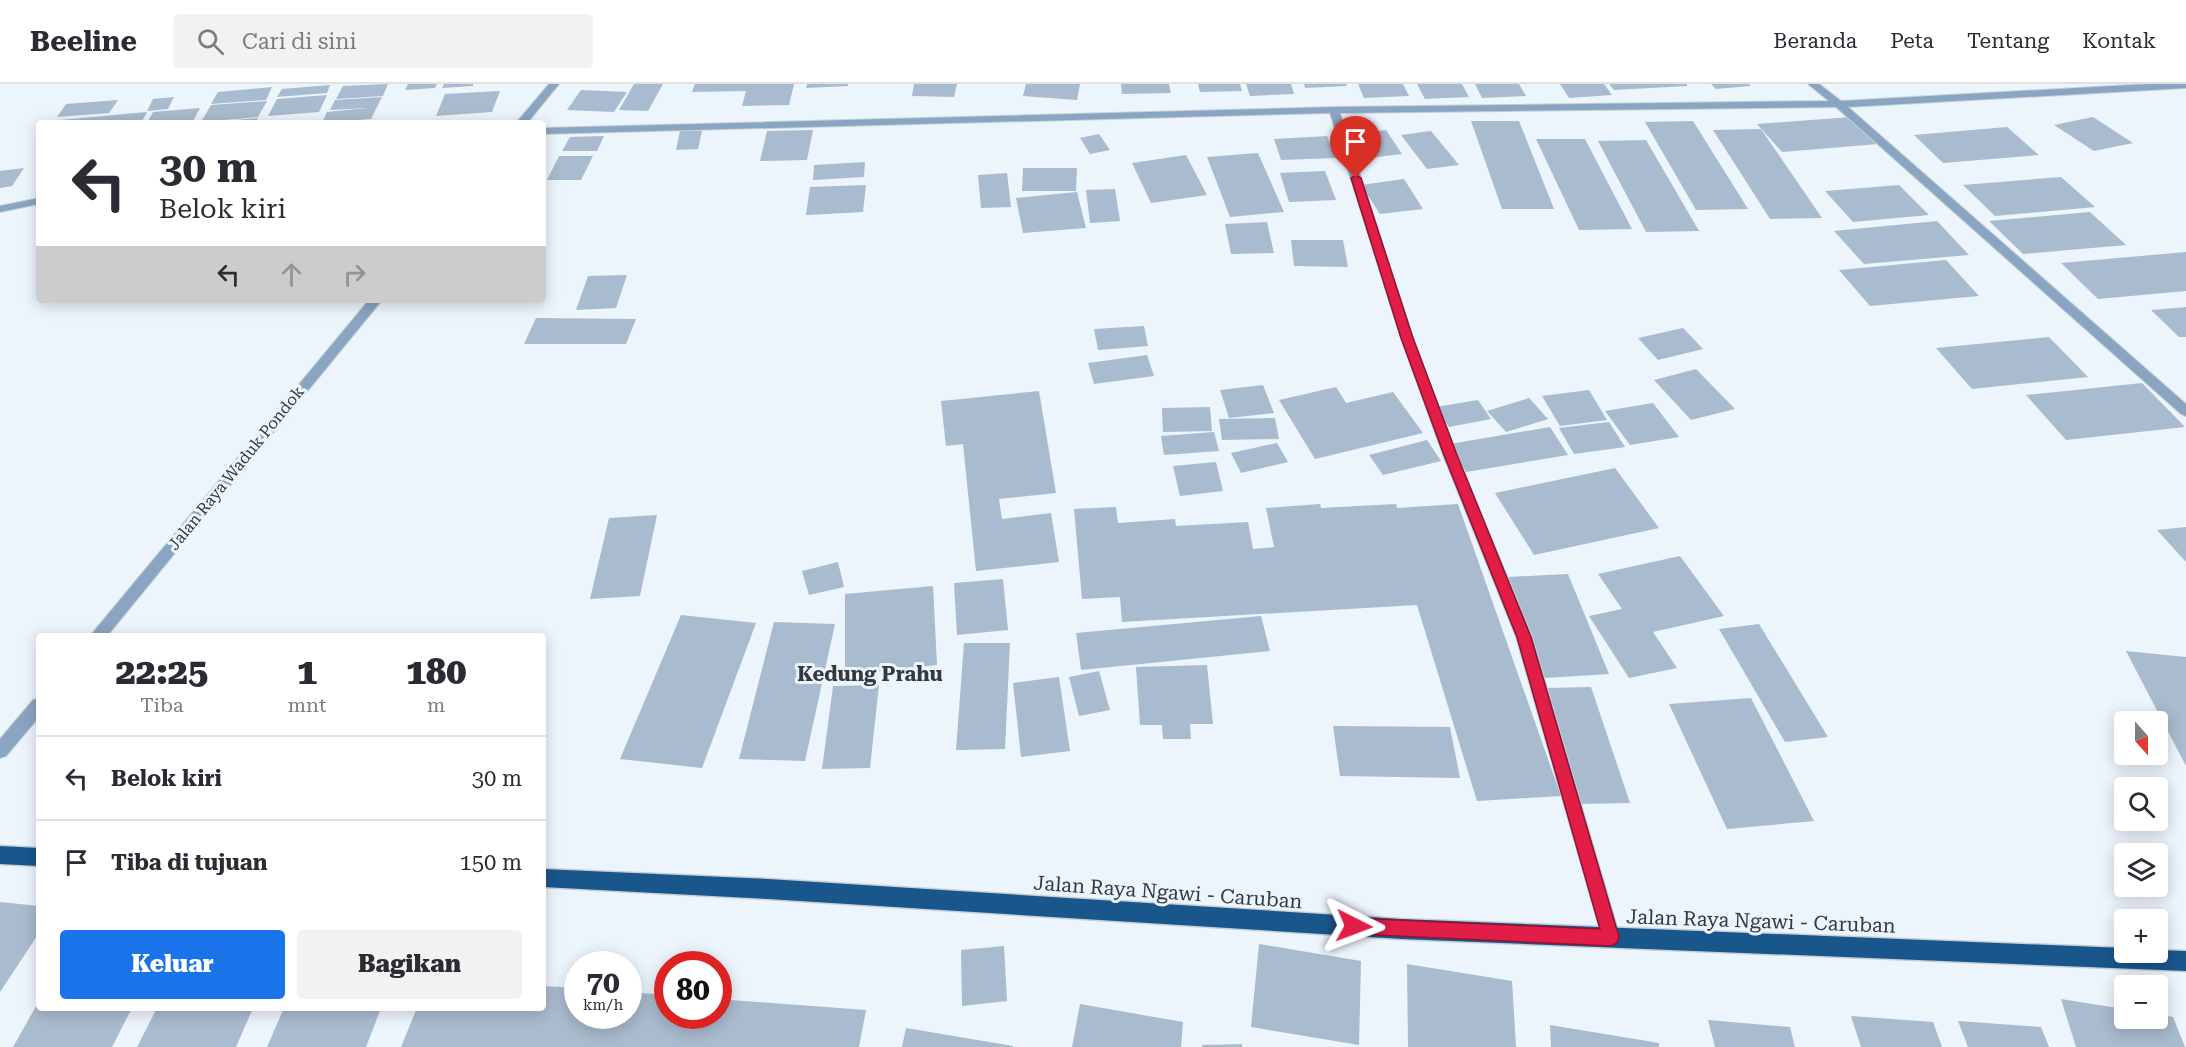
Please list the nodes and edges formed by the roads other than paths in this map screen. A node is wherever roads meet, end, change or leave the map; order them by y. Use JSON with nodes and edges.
{"nodes":[{"id":1,"x":554,"y":84,"type":"edge"},
{"id":2,"x":1813,"y":84,"type":"edge"},
{"id":3,"x":2186,"y":86,"type":"edge"},
{"id":4,"x":1839,"y":104,"type":"junction"},
{"id":5,"x":1334,"y":110,"type":"junction"},
{"id":6,"x":524,"y":120,"type":"edge"},
{"id":7,"x":546,"y":131,"type":"edge"},
{"id":8,"x":36,"y":202,"type":"edge"},
{"id":9,"x":0,"y":209,"type":"edge"},
{"id":10,"x":374,"y":303,"type":"edge"},
{"id":11,"x":2186,"y":411,"type":"edge"},
{"id":12,"x":100,"y":633,"type":"edge"},
{"id":13,"x":36,"y":709,"type":"edge"},
{"id":14,"x":0,"y":751,"type":"edge"},
{"id":15,"x":0,"y":855,"type":"edge"},
{"id":16,"x":36,"y":857,"type":"edge"},
{"id":17,"x":546,"y":878,"type":"edge"},
{"id":18,"x":1611,"y":937,"type":"junction"},
{"id":19,"x":2186,"y":961,"type":"edge"}],
"edges":[{"from":1,"to":6,"type":"street"},
{"from":2,"to":4,"type":"street"},
{"from":3,"to":4,"type":"street"},
{"from":4,"to":5,"type":"street"},
{"from":4,"to":11,"type":"street"},
{"from":5,"to":7,"type":"street"},
{"from":5,"to":18,"type":"street"},
{"from":8,"to":9,"type":"street"},
{"from":10,"to":12,"type":"street","name":"Jalan Raya Waduk Pondok"},
{"from":13,"to":14,"type":"street"},
{"from":15,"to":16,"type":"highway"},
{"from":17,"to":18,"type":"highway","name":"Jalan Raya Ngawi - Caruban"},
{"from":18,"to":19,"type":"highway","name":"Jalan Raya Ngawi - Caruban"}]}
